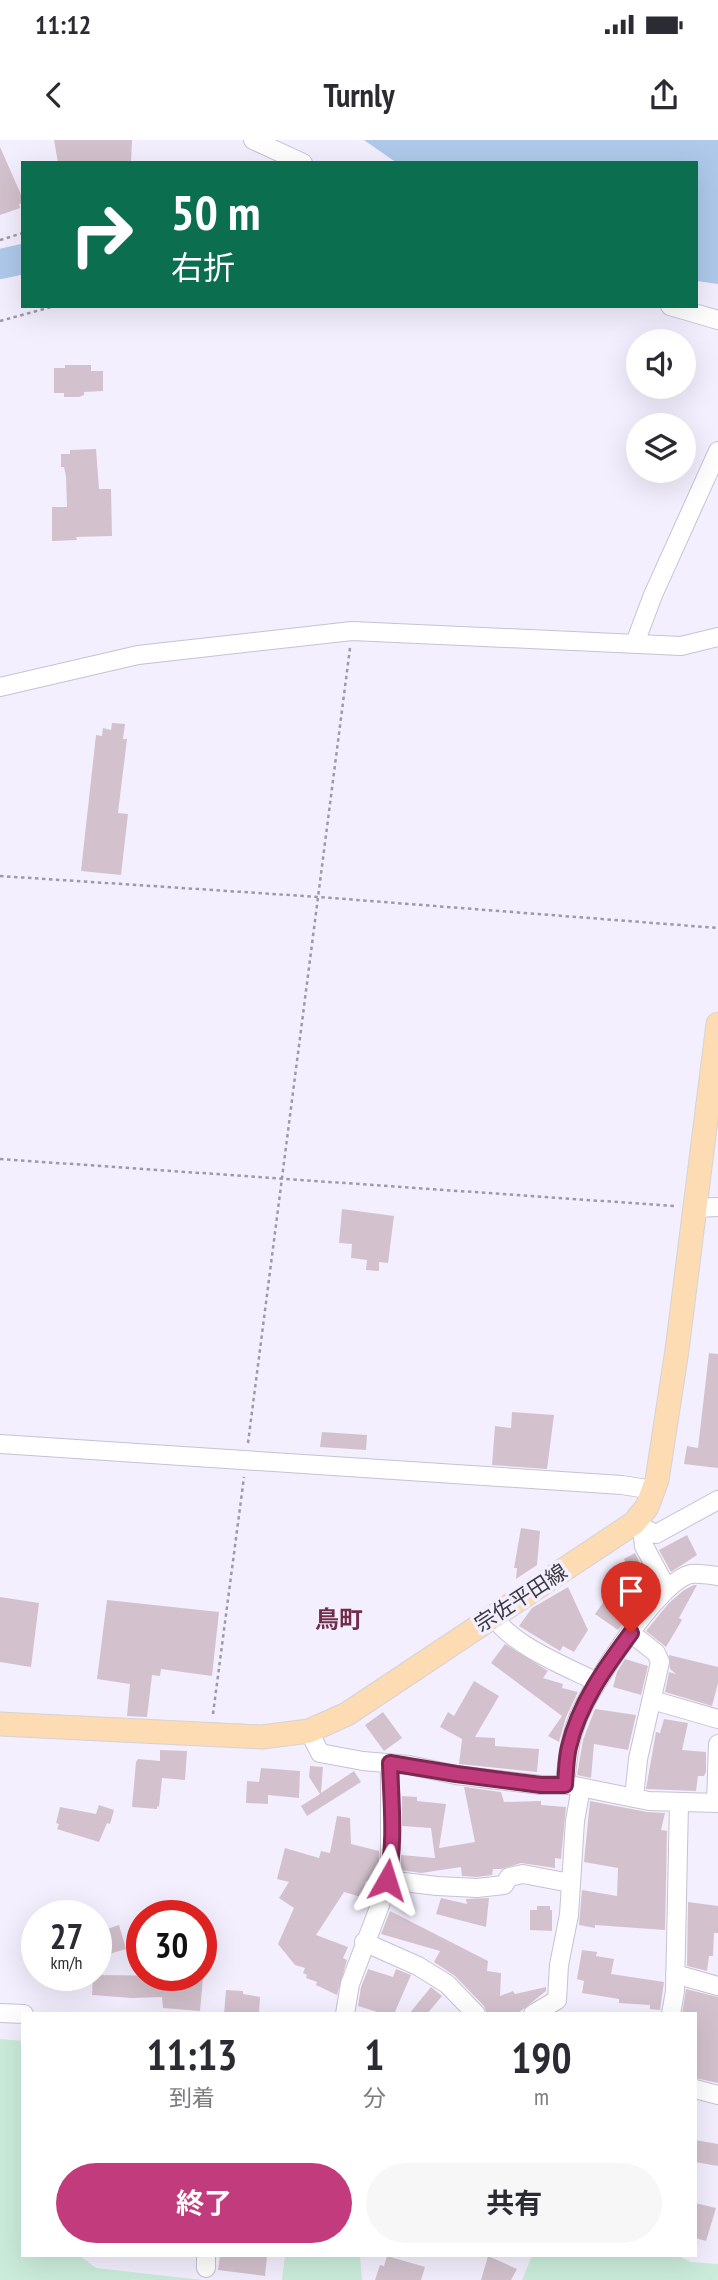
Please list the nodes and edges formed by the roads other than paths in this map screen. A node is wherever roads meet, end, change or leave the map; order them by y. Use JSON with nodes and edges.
{"nodes":[{"id":1,"x":253,"y":140,"type":"edge"},
{"id":2,"x":299,"y":161,"type":"edge"},
{"id":3,"x":677,"y":308,"type":"edge"},
{"id":4,"x":718,"y":320,"type":"edge"},
{"id":5,"x":715,"y":458,"type":"edge"},
{"id":6,"x":718,"y":637,"type":"edge"},
{"id":7,"x":635,"y":643,"type":"junction"},
{"id":8,"x":0,"y":687,"type":"edge"},
{"id":9,"x":718,"y":1024,"type":"edge"},
{"id":10,"x":718,"y":1206,"type":"edge"},
{"id":11,"x":695,"y":1208,"type":"junction"},
{"id":12,"x":0,"y":1444,"type":"edge"},
{"id":13,"x":653,"y":1490,"type":"junction"},
{"id":14,"x":718,"y":1500,"type":"edge"},
{"id":15,"x":638,"y":1526,"type":"junction"},
{"id":16,"x":718,"y":1576,"type":"edge"},
{"id":17,"x":667,"y":1590,"type":"junction"},
{"id":18,"x":493,"y":1616,"type":"junction"},
{"id":19,"x":631,"y":1633,"type":"junction"},
{"id":20,"x":597,"y":1682,"type":"junction"},
{"id":21,"x":652,"y":1700,"type":"junction"},
{"id":22,"x":718,"y":1719,"type":"edge"},
{"id":23,"x":0,"y":1724,"type":"edge"},
{"id":24,"x":309,"y":1731,"type":"junction"},
{"id":25,"x":718,"y":1744,"type":"edge"},
{"id":26,"x":390,"y":1763,"type":"junction"},
{"id":27,"x":573,"y":1786,"type":"junction"},
{"id":28,"x":634,"y":1798,"type":"junction"},
{"id":29,"x":679,"y":1803,"type":"junction"},
{"id":30,"x":717,"y":1803,"type":"edge"},
{"id":31,"x":387,"y":1880,"type":"junction"},
{"id":32,"x":570,"y":1883,"type":"junction"},
{"id":33,"x":365,"y":1942,"type":"junction"},
{"id":34,"x":675,"y":1975,"type":"junction"},
{"id":35,"x":718,"y":1986,"type":"edge"},
{"id":36,"x":345,"y":2012,"type":"edge"},
{"id":37,"x":474,"y":2012,"type":"edge"},
{"id":38,"x":536,"y":2012,"type":"edge"},
{"id":39,"x":671,"y":2012,"type":"edge"},
{"id":40,"x":0,"y":2013,"type":"edge"},
{"id":41,"x":21,"y":2014,"type":"edge"},
{"id":42,"x":697,"y":2090,"type":"edge"},
{"id":43,"x":718,"y":2095,"type":"edge"}],
"edges":[{"from":1,"to":2,"type":"street"},
{"from":3,"to":4,"type":"street"},
{"from":5,"to":7,"type":"street"},
{"from":6,"to":7,"type":"street"},
{"from":7,"to":8,"type":"street"},
{"from":9,"to":11,"type":"main road","name":"宗佐平田線"},
{"from":10,"to":11,"type":"street"},
{"from":11,"to":13,"type":"main road","name":"宗佐平田線"},
{"from":12,"to":13,"type":"street"},
{"from":13,"to":15,"type":"main road","name":"宗佐平田線"},
{"from":14,"to":15,"type":"street"},
{"from":15,"to":17,"type":"street"},
{"from":15,"to":18,"type":"main road","name":"宗佐平田線"},
{"from":16,"to":17,"type":"street"},
{"from":17,"to":19,"type":"street"},
{"from":18,"to":20,"type":"street"},
{"from":18,"to":24,"type":"main road","name":"宗佐平田線"},
{"from":19,"to":20,"type":"street"},
{"from":19,"to":21,"type":"street"},
{"from":20,"to":27,"type":"street"},
{"from":21,"to":22,"type":"street"},
{"from":21,"to":28,"type":"street"},
{"from":23,"to":24,"type":"main road","name":"宗佐平田線"},
{"from":24,"to":26,"type":"street"},
{"from":25,"to":30,"type":"street"},
{"from":26,"to":27,"type":"street"},
{"from":26,"to":31,"type":"street"},
{"from":27,"to":28,"type":"street"},
{"from":27,"to":32,"type":"street"},
{"from":28,"to":29,"type":"street"},
{"from":29,"to":30,"type":"street"},
{"from":29,"to":34,"type":"street"},
{"from":31,"to":32,"type":"street"},
{"from":31,"to":33,"type":"street"},
{"from":32,"to":38,"type":"street"},
{"from":33,"to":36,"type":"street"},
{"from":33,"to":37,"type":"street"},
{"from":34,"to":35,"type":"street"},
{"from":34,"to":39,"type":"street"},
{"from":40,"to":41,"type":"street"},
{"from":42,"to":43,"type":"street"}]}
